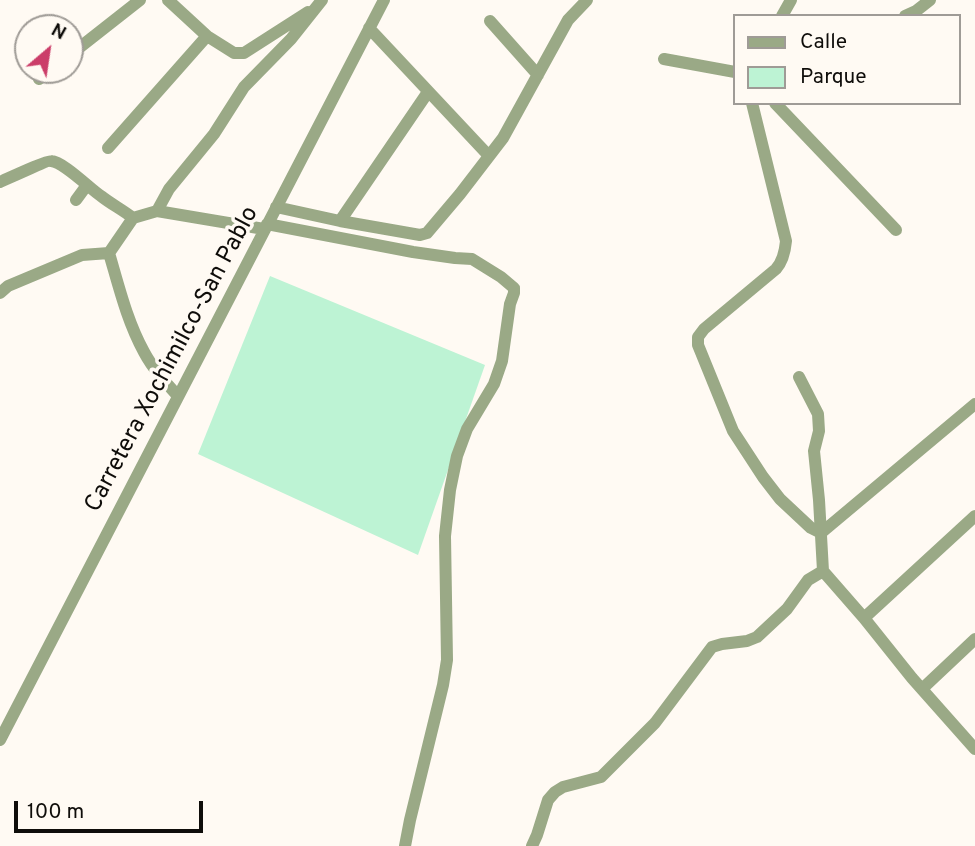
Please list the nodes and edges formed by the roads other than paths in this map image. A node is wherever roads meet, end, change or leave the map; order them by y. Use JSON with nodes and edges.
{"nodes":[{"id":1,"x":140,"y":0,"type":"edge"},
{"id":2,"x":168,"y":0,"type":"edge"},
{"id":3,"x":384,"y":0,"type":"edge"},
{"id":4,"x":587,"y":0,"type":"edge"},
{"id":5,"x":930,"y":0,"type":"edge"},
{"id":6,"x":319,"y":4,"type":"edge"},
{"id":7,"x":909,"y":14,"type":"edge"},
{"id":8,"x":490,"y":21,"type":"dead end"},
{"id":9,"x":369,"y":28,"type":"junction"},
{"id":10,"x":207,"y":36,"type":"junction"},
{"id":11,"x":84,"y":44,"type":"edge"},
{"id":12,"x":664,"y":59,"type":"dead end"},
{"id":13,"x":734,"y":72,"type":"edge"},
{"id":14,"x":538,"y":75,"type":"junction"},
{"id":15,"x":428,"y":92,"type":"junction"},
{"id":16,"x":752,"y":105,"type":"edge"},
{"id":17,"x":777,"y":105,"type":"edge"},
{"id":18,"x":108,"y":148,"type":"dead end"},
{"id":19,"x":489,"y":156,"type":"junction"},
{"id":20,"x":0,"y":182,"type":"edge"},
{"id":21,"x":87,"y":185,"type":"junction"},
{"id":22,"x":76,"y":200,"type":"dead end"},
{"id":23,"x":276,"y":207,"type":"junction"},
{"id":24,"x":157,"y":211,"type":"junction"},
{"id":25,"x":133,"y":218,"type":"junction"},
{"id":26,"x":341,"y":221,"type":"junction"},
{"id":27,"x":265,"y":227,"type":"junction"},
{"id":28,"x":896,"y":230,"type":"dead end"},
{"id":29,"x":109,"y":253,"type":"junction"},
{"id":30,"x":0,"y":293,"type":"edge"},
{"id":31,"x":799,"y":377,"type":"dead end"},
{"id":32,"x":178,"y":397,"type":"junction"},
{"id":33,"x":975,"y":404,"type":"edge"},
{"id":34,"x":975,"y":516,"type":"edge"},
{"id":35,"x":821,"y":533,"type":"junction"},
{"id":36,"x":823,"y":571,"type":"junction"},
{"id":37,"x":864,"y":618,"type":"junction"},
{"id":38,"x":975,"y":639,"type":"edge"},
{"id":39,"x":922,"y":689,"type":"junction"},
{"id":40,"x":0,"y":740,"type":"edge"},
{"id":41,"x":975,"y":749,"type":"edge"},
{"id":42,"x":405,"y":846,"type":"edge"},
{"id":43,"x":532,"y":846,"type":"edge"}],
"edges":[{"from":1,"to":11,"type":"street"},
{"from":2,"to":10,"type":"street"},
{"from":3,"to":9,"type":"street","name":"Carretera Xochimilco-San Pablo"},
{"from":4,"to":14,"type":"street"},
{"from":5,"to":7,"type":"street"},
{"from":6,"to":10,"type":"street"},
{"from":6,"to":24,"type":"street"},
{"from":8,"to":14,"type":"street"},
{"from":9,"to":15,"type":"street"},
{"from":9,"to":23,"type":"street","name":"Carretera Xochimilco-San Pablo"},
{"from":10,"to":18,"type":"street"},
{"from":12,"to":13,"type":"street"},
{"from":14,"to":19,"type":"street"},
{"from":15,"to":19,"type":"street"},
{"from":15,"to":26,"type":"street"},
{"from":16,"to":35,"type":"street"},
{"from":17,"to":28,"type":"street"},
{"from":19,"to":26,"type":"street"},
{"from":20,"to":21,"type":"street"},
{"from":21,"to":22,"type":"street"},
{"from":21,"to":25,"type":"street"},
{"from":23,"to":26,"type":"street"},
{"from":23,"to":27,"type":"street","name":"Carretera Xochimilco-San Pablo"},
{"from":24,"to":25,"type":"street"},
{"from":24,"to":27,"type":"street"},
{"from":25,"to":29,"type":"street"},
{"from":27,"to":32,"type":"street","name":"Carretera Xochimilco-San Pablo"},
{"from":27,"to":42,"type":"street"},
{"from":29,"to":30,"type":"street"},
{"from":29,"to":32,"type":"street"},
{"from":31,"to":35,"type":"street"},
{"from":32,"to":40,"type":"street","name":"Carretera Xochimilco-San Pablo"},
{"from":33,"to":35,"type":"street"},
{"from":34,"to":37,"type":"street"},
{"from":35,"to":36,"type":"street"},
{"from":36,"to":37,"type":"street"},
{"from":36,"to":43,"type":"street"},
{"from":37,"to":39,"type":"street"},
{"from":38,"to":39,"type":"street"},
{"from":39,"to":41,"type":"street"}]}
